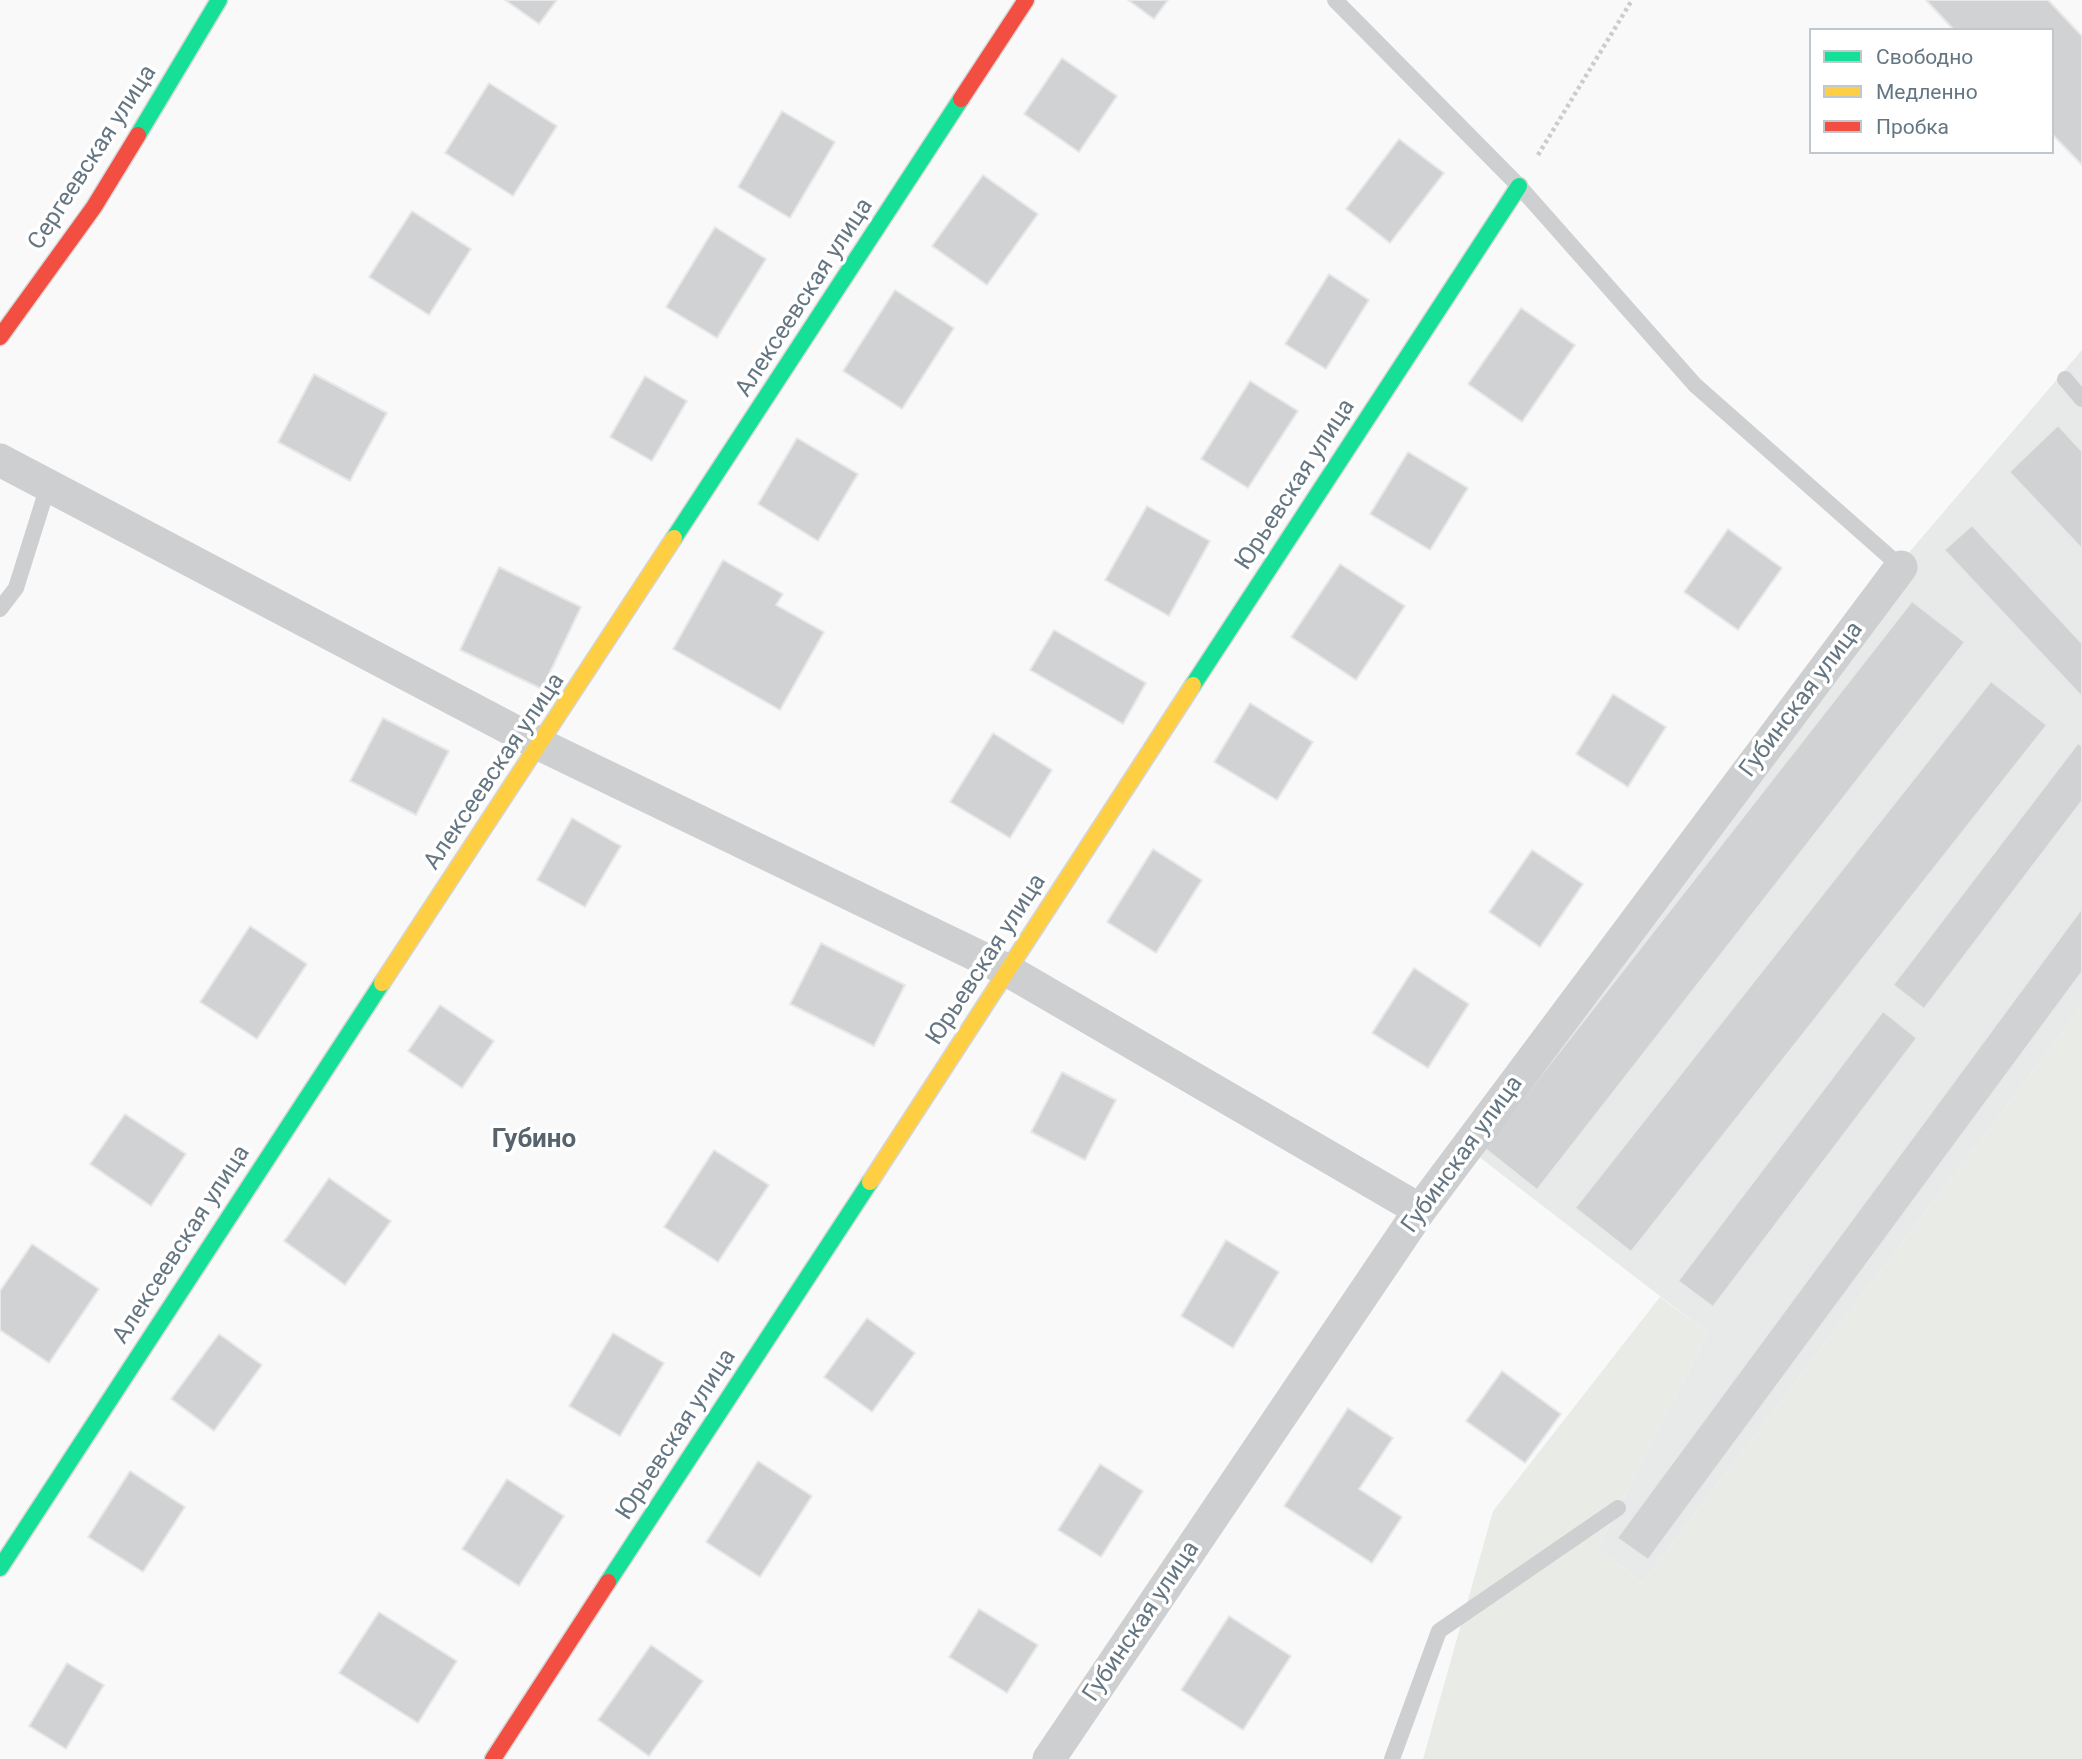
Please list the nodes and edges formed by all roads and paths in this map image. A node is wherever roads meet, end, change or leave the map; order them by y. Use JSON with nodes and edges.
{"nodes":[{"id":1,"x":219,"y":0,"type":"edge"},
{"id":2,"x":1026,"y":0,"type":"edge"},
{"id":3,"x":1335,"y":0,"type":"edge"},
{"id":4,"x":1632,"y":0,"type":"edge"},
{"id":5,"x":1519,"y":186,"type":"junction"},
{"id":6,"x":0,"y":337,"type":"edge"},
{"id":7,"x":2064,"y":379,"type":"dead end"},
{"id":8,"x":2082,"y":398,"type":"edge"},
{"id":9,"x":0,"y":460,"type":"edge"},
{"id":10,"x":48,"y":486,"type":"junction"},
{"id":11,"x":1901,"y":567,"type":"joint"},
{"id":12,"x":0,"y":609,"type":"edge"},
{"id":13,"x":541,"y":746,"type":"junction"},
{"id":14,"x":1007,"y":970,"type":"junction"},
{"id":15,"x":1420,"y":1210,"type":"junction"},
{"id":16,"x":1618,"y":1508,"type":"dead end"},
{"id":17,"x":0,"y":1568,"type":"edge"},
{"id":18,"x":493,"y":1759,"type":"edge"},
{"id":19,"x":1049,"y":1759,"type":"edge"},
{"id":20,"x":1392,"y":1759,"type":"edge"}],
"edges":[{"from":1,"to":6,"type":"street","name":"Сергеевская улица"},
{"from":2,"to":13,"type":"street","name":"Алексеевская улица"},
{"from":3,"to":5,"type":"lane"},
{"from":4,"to":5,"type":"path"},
{"from":5,"to":11,"type":"lane"},
{"from":5,"to":14,"type":"street","name":"Юрьевская улица"},
{"from":7,"to":8,"type":"lane"},
{"from":9,"to":10,"type":"street"},
{"from":10,"to":12,"type":"lane"},
{"from":10,"to":13,"type":"street"},
{"from":11,"to":15,"type":"street","name":"Губинская улица"},
{"from":13,"to":14,"type":"street"},
{"from":13,"to":17,"type":"street","name":"Алексеевская улица"},
{"from":14,"to":15,"type":"street"},
{"from":14,"to":18,"type":"street","name":"Юрьевская улица"},
{"from":15,"to":19,"type":"street","name":"Губинская улица"},
{"from":16,"to":20,"type":"lane"}]}
